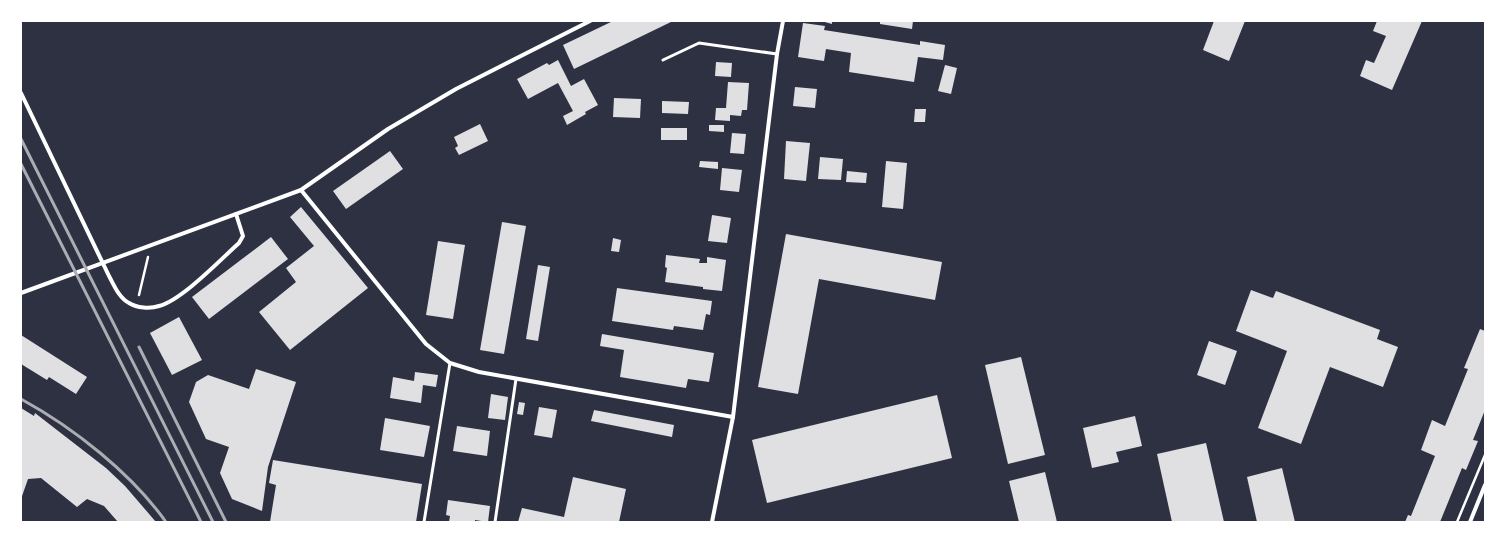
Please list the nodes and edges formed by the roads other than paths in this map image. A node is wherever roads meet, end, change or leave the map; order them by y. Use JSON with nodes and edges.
{"nodes":[{"id":1,"x":590,"y":21,"type":"edge"},
{"id":2,"x":783,"y":21,"type":"edge"},
{"id":3,"x":777,"y":54,"type":"junction"},
{"id":4,"x":663,"y":60,"type":"dead end"},
{"id":5,"x":21,"y":93,"type":"edge"},
{"id":6,"x":301,"y":190,"type":"junction"},
{"id":7,"x":236,"y":214,"type":"junction"},
{"id":8,"x":21,"y":293,"type":"edge"},
{"id":9,"x":450,"y":363,"type":"junction"},
{"id":10,"x":516,"y":379,"type":"junction"},
{"id":11,"x":733,"y":417,"type":"junction"},
{"id":12,"x":1485,"y":485,"type":"edge"},
{"id":13,"x":424,"y":522,"type":"edge"},
{"id":14,"x":495,"y":522,"type":"edge"},
{"id":15,"x":712,"y":522,"type":"edge"},
{"id":16,"x":1470,"y":522,"type":"edge"}],
"edges":[{"from":1,"to":6,"type":"street"},
{"from":2,"to":3,"type":"street"},
{"from":3,"to":4,"type":"lane"},
{"from":3,"to":11,"type":"street"},
{"from":5,"to":7,"type":"street"},
{"from":6,"to":7,"type":"street"},
{"from":6,"to":9,"type":"street"},
{"from":7,"to":8,"type":"street"},
{"from":9,"to":10,"type":"street"},
{"from":9,"to":13,"type":"lane"},
{"from":10,"to":11,"type":"street"},
{"from":10,"to":14,"type":"lane"},
{"from":11,"to":15,"type":"street"},
{"from":12,"to":16,"type":"street"}]}
